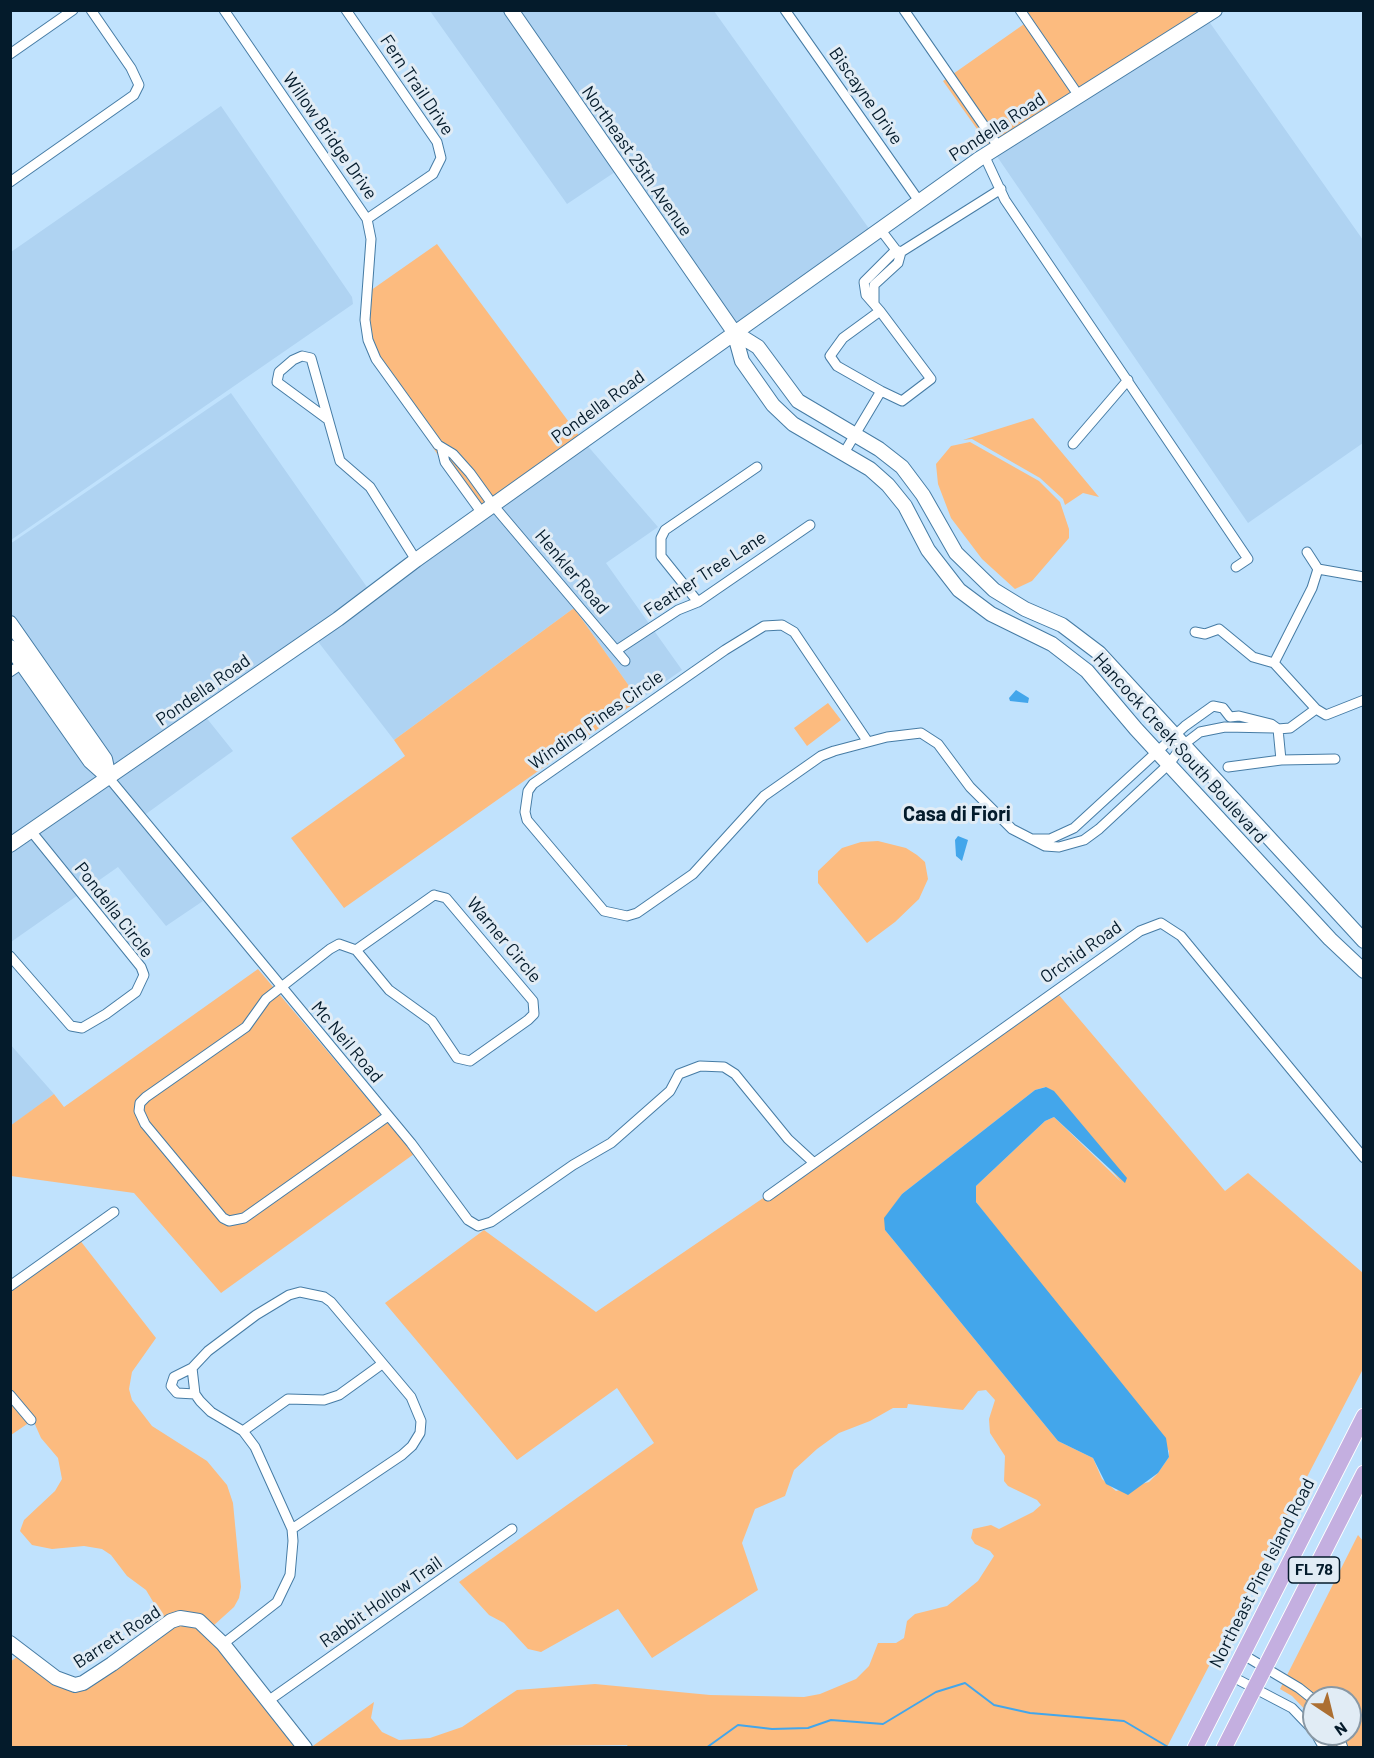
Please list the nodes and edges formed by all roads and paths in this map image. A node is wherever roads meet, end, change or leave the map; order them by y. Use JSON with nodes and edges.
{"nodes":[{"id":1,"x":73,"y":10,"type":"edge"},
{"id":2,"x":91,"y":10,"type":"edge"},
{"id":3,"x":224,"y":10,"type":"edge"},
{"id":4,"x":346,"y":10,"type":"edge"},
{"id":5,"x":511,"y":10,"type":"edge"},
{"id":6,"x":785,"y":10,"type":"edge"},
{"id":7,"x":904,"y":10,"type":"edge"},
{"id":8,"x":1020,"y":10,"type":"edge"},
{"id":9,"x":1215,"y":10,"type":"edge"},
{"id":10,"x":10,"y":54,"type":"edge"},
{"id":11,"x":1079,"y":96,"type":"junction"},
{"id":12,"x":998,"y":146,"type":"junction"},
{"id":13,"x":984,"y":155,"type":"junction"},
{"id":14,"x":10,"y":182,"type":"edge"},
{"id":15,"x":1001,"y":189,"type":"junction"},
{"id":16,"x":919,"y":201,"type":"junction"},
{"id":17,"x":367,"y":219,"type":"junction"},
{"id":18,"x":880,"y":229,"type":"junction"},
{"id":19,"x":898,"y":251,"type":"junction"},
{"id":20,"x":877,"y":308,"type":"junction"},
{"id":21,"x":734,"y":332,"type":"junction"},
{"id":22,"x":1128,"y":380,"type":"junction"},
{"id":23,"x":881,"y":391,"type":"junction"},
{"id":24,"x":326,"y":418,"type":"junction"},
{"id":25,"x":855,"y":434,"type":"junction"},
{"id":26,"x":1073,"y":444,"type":"dead end"},
{"id":27,"x":442,"y":450,"type":"junction"},
{"id":28,"x":844,"y":453,"type":"junction"},
{"id":29,"x":757,"y":467,"type":"dead end"},
{"id":30,"x":488,"y":509,"type":"junction"},
{"id":31,"x":810,"y":525,"type":"dead end"},
{"id":32,"x":1307,"y":552,"type":"dead end"},
{"id":33,"x":416,"y":560,"type":"junction"},
{"id":34,"x":1236,"y":567,"type":"dead end"},
{"id":35,"x":1318,"y":569,"type":"junction"},
{"id":36,"x":1364,"y":577,"type":"edge"},
{"id":37,"x":698,"y":602,"type":"junction"},
{"id":38,"x":10,"y":623,"type":"edge"},
{"id":39,"x":1195,"y":632,"type":"dead end"},
{"id":40,"x":10,"y":647,"type":"edge"},
{"id":41,"x":617,"y":650,"type":"junction"},
{"id":42,"x":1099,"y":652,"type":"junction"},
{"id":43,"x":28,"y":660,"type":"junction"},
{"id":44,"x":625,"y":661,"type":"dead end"},
{"id":45,"x":1274,"y":663,"type":"junction"},
{"id":46,"x":1082,"y":666,"type":"junction"},
{"id":47,"x":10,"y":672,"type":"edge"},
{"id":48,"x":1364,"y":700,"type":"edge"},
{"id":49,"x":1316,"y":709,"type":"junction"},
{"id":50,"x":1276,"y":728,"type":"junction"},
{"id":51,"x":1179,"y":741,"type":"junction"},
{"id":52,"x":868,"y":742,"type":"junction"},
{"id":53,"x":1157,"y":751,"type":"junction"},
{"id":54,"x":1335,"y":759,"type":"dead end"},
{"id":55,"x":1281,"y":760,"type":"junction"},
{"id":56,"x":1169,"y":764,"type":"junction"},
{"id":57,"x":1228,"y":767,"type":"dead end"},
{"id":58,"x":109,"y":778,"type":"junction"},
{"id":59,"x":31,"y":831,"type":"junction"},
{"id":60,"x":1024,"y":837,"type":"junction"},
{"id":61,"x":10,"y":845,"type":"edge"},
{"id":62,"x":1364,"y":941,"type":"edge"},
{"id":63,"x":356,"y":950,"type":"junction"},
{"id":64,"x":10,"y":956,"type":"edge"},
{"id":65,"x":1364,"y":971,"type":"edge"},
{"id":66,"x":280,"y":988,"type":"junction"},
{"id":67,"x":388,"y":1116,"type":"junction"},
{"id":68,"x":1364,"y":1158,"type":"edge"},
{"id":69,"x":813,"y":1162,"type":"junction"},
{"id":70,"x":768,"y":1196,"type":"dead end"},
{"id":71,"x":114,"y":1212,"type":"dead end"},
{"id":72,"x":10,"y":1286,"type":"edge"},
{"id":73,"x":382,"y":1364,"type":"junction"},
{"id":74,"x":192,"y":1368,"type":"junction"},
{"id":75,"x":195,"y":1394,"type":"junction"},
{"id":76,"x":10,"y":1395,"type":"edge"},
{"id":77,"x":1364,"y":1416,"type":"edge"},
{"id":78,"x":31,"y":1420,"type":"dead end"},
{"id":79,"x":243,"y":1431,"type":"junction"},
{"id":80,"x":1364,"y":1473,"type":"edge"},
{"id":81,"x":291,"y":1529,"type":"junction"},
{"id":82,"x":512,"y":1529,"type":"dead end"},
{"id":83,"x":10,"y":1642,"type":"edge"},
{"id":84,"x":223,"y":1644,"type":"junction"},
{"id":85,"x":1242,"y":1654,"type":"junction"},
{"id":86,"x":1265,"y":1667,"type":"junction"},
{"id":87,"x":1231,"y":1676,"type":"junction"},
{"id":88,"x":1255,"y":1687,"type":"junction"},
{"id":89,"x":1302,"y":1692,"type":"edge"},
{"id":90,"x":268,"y":1701,"type":"junction"},
{"id":91,"x":1302,"y":1718,"type":"edge"},
{"id":92,"x":305,"y":1748,"type":"edge"},
{"id":93,"x":1195,"y":1748,"type":"edge"},
{"id":94,"x":1224,"y":1748,"type":"edge"}],
"edges":[{"from":1,"to":10,"type":"street"},
{"from":2,"to":14,"type":"street"},
{"from":3,"to":17,"type":"street","name":"Willow Bridge Drive"},
{"from":4,"to":17,"type":"street","name":"Fern Trail Drive"},
{"from":5,"to":21,"type":"street","name":"Northeast 25th Avenue"},
{"from":6,"to":16,"type":"street","name":"Biscayne Drive"},
{"from":7,"to":12,"type":"street"},
{"from":8,"to":11,"type":"street"},
{"from":9,"to":11,"type":"street","name":"Pondella Road"},
{"from":11,"to":12,"type":"street","name":"Pondella Road"},
{"from":12,"to":13,"type":"street","name":"Pondella Road"},
{"from":13,"to":15,"type":"street"},
{"from":13,"to":16,"type":"street","name":"Pondella Road"},
{"from":15,"to":19,"type":"street"},
{"from":15,"to":22,"type":"street"},
{"from":16,"to":18,"type":"street","name":"Pondella Road"},
{"from":17,"to":27,"type":"street","name":"Willow Bridge Drive"},
{"from":18,"to":19,"type":"street"},
{"from":18,"to":21,"type":"street","name":"Pondella Road"},
{"from":19,"to":20,"type":"street"},
{"from":20,"to":23,"type":"street"},
{"from":20,"to":23,"type":"street"},
{"from":21,"to":25,"type":"street","name":"Hancock Creek South Boulevard"},
{"from":21,"to":28,"type":"street","name":"Hancock Creek South Boulevard"},
{"from":21,"to":30,"type":"street","name":"Pondella Road"},
{"from":22,"to":26,"type":"street"},
{"from":22,"to":34,"type":"street"},
{"from":23,"to":25,"type":"street"},
{"from":24,"to":24,"type":"street"},
{"from":24,"to":33,"type":"street"},
{"from":25,"to":28,"type":"street"},
{"from":25,"to":42,"type":"street","name":"Hancock Creek South Boulevard"},
{"from":27,"to":30,"type":"street","name":"Willow Bridge Drive"},
{"from":27,"to":30,"type":"street","name":"Willow Bridge Drive"},
{"from":28,"to":46,"type":"street","name":"Hancock Creek South Boulevard"},
{"from":29,"to":37,"type":"street"},
{"from":30,"to":33,"type":"street","name":"Pondella Road"},
{"from":30,"to":41,"type":"street","name":"Henkler Road"},
{"from":31,"to":37,"type":"street","name":"Feather Tree Lane"},
{"from":32,"to":35,"type":"street"},
{"from":33,"to":58,"type":"street","name":"Pondella Road"},
{"from":35,"to":36,"type":"street"},
{"from":35,"to":45,"type":"street"},
{"from":37,"to":41,"type":"street","name":"Feather Tree Lane"},
{"from":38,"to":43,"type":"street"},
{"from":39,"to":45,"type":"street"},
{"from":40,"to":43,"type":"street"},
{"from":41,"to":44,"type":"street","name":"Henkler Road"},
{"from":42,"to":46,"type":"street"},
{"from":42,"to":51,"type":"street","name":"Hancock Creek South Boulevard"},
{"from":43,"to":47,"type":"street"},
{"from":43,"to":58,"type":"street"},
{"from":45,"to":49,"type":"street"},
{"from":46,"to":53,"type":"street","name":"Hancock Creek South Boulevard"},
{"from":48,"to":49,"type":"street"},
{"from":49,"to":50,"type":"street"},
{"from":50,"to":51,"type":"street"},
{"from":50,"to":51,"type":"street"},
{"from":50,"to":55,"type":"street"},
{"from":51,"to":53,"type":"street"},
{"from":51,"to":56,"type":"street","name":"Winding Pines Circle"},
{"from":51,"to":62,"type":"street","name":"Hancock Creek South Boulevard"},
{"from":52,"to":52,"type":"street","name":"Winding Pines Circle"},
{"from":52,"to":60,"type":"street","name":"Winding Pines Circle"},
{"from":53,"to":56,"type":"street","name":"Hancock Creek South Boulevard"},
{"from":53,"to":60,"type":"street"},
{"from":54,"to":55,"type":"street"},
{"from":55,"to":57,"type":"street"},
{"from":56,"to":60,"type":"street","name":"Winding Pines Circle"},
{"from":56,"to":65,"type":"street","name":"Hancock Creek South Boulevard"},
{"from":58,"to":59,"type":"street","name":"Pondella Road"},
{"from":58,"to":66,"type":"street","name":"Mc Neil Road"},
{"from":59,"to":61,"type":"street","name":"Pondella Road"},
{"from":59,"to":64,"type":"street","name":"Pondella Circle"},
{"from":63,"to":63,"type":"street","name":"Warner Circle"},
{"from":63,"to":66,"type":"street"},
{"from":66,"to":67,"type":"street","name":"Mc Neil Road"},
{"from":66,"to":67,"type":"street"},
{"from":67,"to":69,"type":"street","name":"Mc Neil Road"},
{"from":68,"to":69,"type":"street","name":"Orchid Road"},
{"from":69,"to":70,"type":"street","name":"Orchid Road"},
{"from":71,"to":72,"type":"street"},
{"from":73,"to":74,"type":"street"},
{"from":73,"to":79,"type":"street"},
{"from":73,"to":81,"type":"street"},
{"from":74,"to":75,"type":"street"},
{"from":74,"to":75,"type":"street"},
{"from":75,"to":79,"type":"street"},
{"from":76,"to":78,"type":"street"},
{"from":77,"to":85,"type":"main road","name":"Northeast Pine Island Road","number":"FL 78"},
{"from":79,"to":81,"type":"street"},
{"from":80,"to":86,"type":"main road","number":"FL 78"},
{"from":81,"to":84,"type":"street"},
{"from":82,"to":90,"type":"street","name":"Rabbit Hollow Trail"},
{"from":83,"to":84,"type":"street","name":"Barrett Road"},
{"from":84,"to":90,"type":"street","name":"Barrett Road"},
{"from":85,"to":86,"type":"street"},
{"from":85,"to":87,"type":"main road","name":"Northeast Pine Island Road","number":"FL 78"},
{"from":86,"to":88,"type":"main road","number":"FL 78"},
{"from":86,"to":89,"type":"street"},
{"from":87,"to":88,"type":"street"},
{"from":87,"to":93,"type":"main road","name":"Northeast Pine Island Road","number":"FL 78"},
{"from":88,"to":91,"type":"street"},
{"from":88,"to":94,"type":"main road","number":"FL 78"},
{"from":90,"to":92,"type":"street","name":"Barrett Road"}]}
